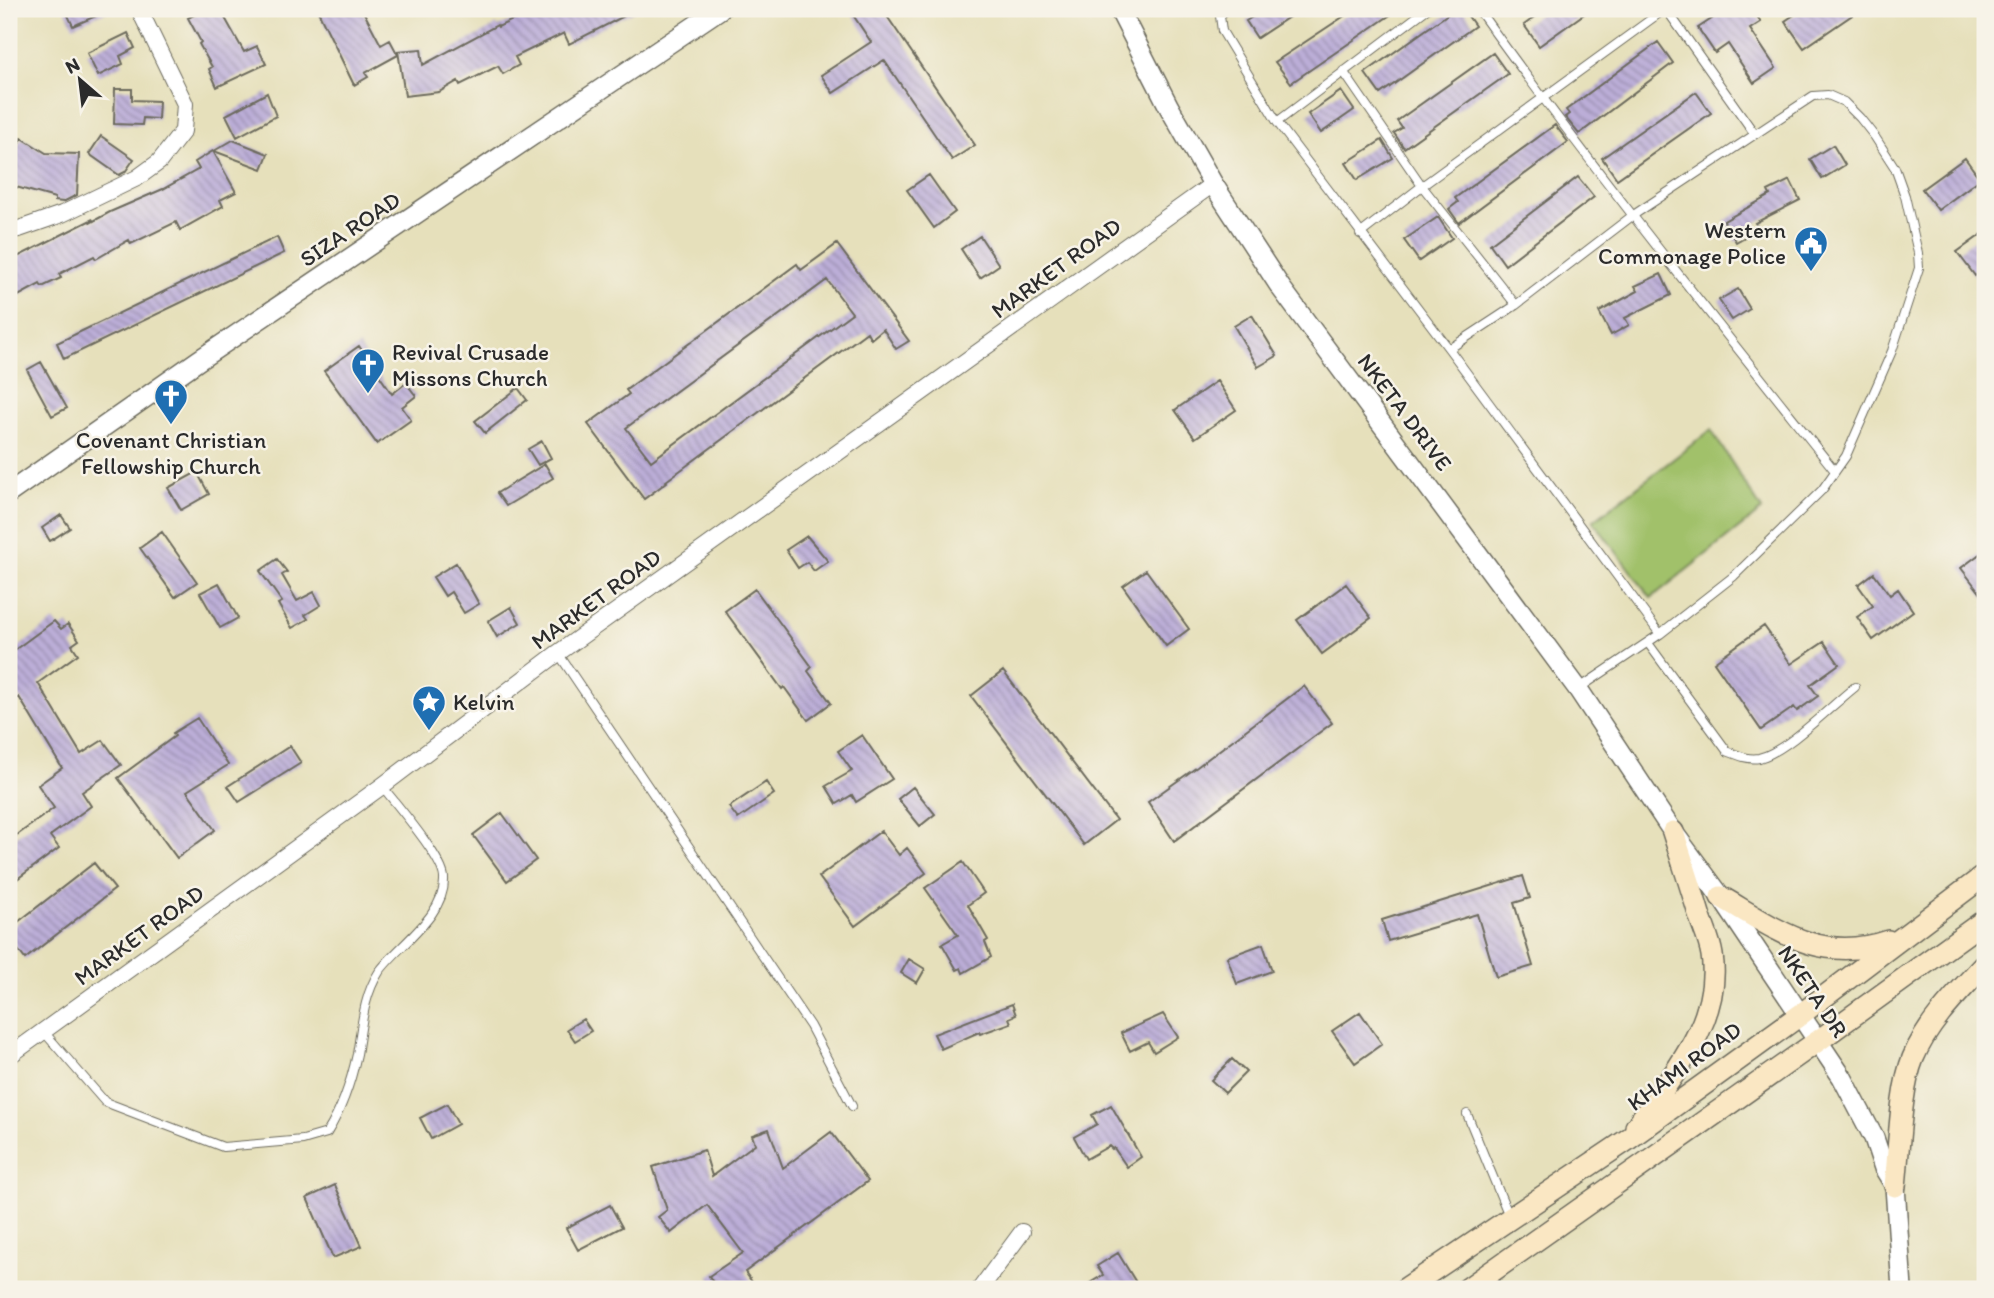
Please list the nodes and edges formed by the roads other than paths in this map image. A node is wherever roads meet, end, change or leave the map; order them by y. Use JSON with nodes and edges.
{"nodes":[{"id":1,"x":139,"y":9,"type":"edge"},
{"id":2,"x":720,"y":9,"type":"edge"},
{"id":3,"x":1119,"y":9,"type":"edge"},
{"id":4,"x":1226,"y":9,"type":"edge"},
{"id":5,"x":1427,"y":9,"type":"edge"},
{"id":6,"x":1478,"y":9,"type":"edge"},
{"id":7,"x":1665,"y":9,"type":"edge"},
{"id":8,"x":1343,"y":71,"type":"junction"},
{"id":9,"x":1543,"y":99,"type":"junction"},
{"id":10,"x":1277,"y":122,"type":"junction"},
{"id":11,"x":1754,"y":133,"type":"junction"},
{"id":12,"x":1213,"y":184,"type":"junction"},
{"id":13,"x":1422,"y":186,"type":"junction"},
{"id":14,"x":1632,"y":216,"type":"junction"},
{"id":15,"x":9,"y":230,"type":"edge"},
{"id":16,"x":1360,"y":234,"type":"junction"},
{"id":17,"x":1516,"y":305,"type":"junction"},
{"id":18,"x":1449,"y":349,"type":"junction"},
{"id":19,"x":1835,"y":471,"type":"junction"},
{"id":20,"x":9,"y":493,"type":"edge"},
{"id":21,"x":1660,"y":634,"type":"junction"},
{"id":22,"x":1647,"y":643,"type":"junction"},
{"id":23,"x":558,"y":653,"type":"junction"},
{"id":24,"x":1855,"y":687,"type":"dead end"},
{"id":25,"x":1578,"y":688,"type":"junction"},
{"id":26,"x":382,"y":786,"type":"junction"},
{"id":27,"x":1673,"y":832,"type":"junction"},
{"id":28,"x":1985,"y":875,"type":"edge"},
{"id":29,"x":1721,"y":897,"type":"junction"},
{"id":30,"x":1985,"y":920,"type":"edge"},
{"id":31,"x":1901,"y":937,"type":"junction"},
{"id":32,"x":1985,"y":964,"type":"edge"},
{"id":33,"x":1800,"y":1015,"type":"junction"},
{"id":34,"x":44,"y":1032,"type":"junction"},
{"id":35,"x":1818,"y":1041,"type":"junction"},
{"id":36,"x":9,"y":1056,"type":"edge"},
{"id":37,"x":852,"y":1106,"type":"dead end"},
{"id":38,"x":1467,"y":1114,"type":"dead end"},
{"id":39,"x":1627,"y":1140,"type":"junction"},
{"id":40,"x":1895,"y":1186,"type":"junction"},
{"id":41,"x":1510,"y":1219,"type":"junction"},
{"id":42,"x":1022,"y":1232,"type":"dead end"},
{"id":43,"x":980,"y":1289,"type":"edge"},
{"id":44,"x":1405,"y":1289,"type":"edge"},
{"id":45,"x":1467,"y":1289,"type":"edge"},
{"id":46,"x":1902,"y":1289,"type":"edge"}],
"edges":[{"from":1,"to":15,"type":"street"},
{"from":2,"to":20,"type":"street","name":"SIZA ROAD"},
{"from":3,"to":12,"type":"street","name":"NKETA DRIVE"},
{"from":4,"to":10,"type":"lane"},
{"from":5,"to":8,"type":"lane"},
{"from":6,"to":9,"type":"lane"},
{"from":7,"to":9,"type":"lane"},
{"from":7,"to":11,"type":"lane"},
{"from":8,"to":10,"type":"lane"},
{"from":8,"to":13,"type":"lane"},
{"from":9,"to":13,"type":"lane"},
{"from":9,"to":14,"type":"lane"},
{"from":10,"to":16,"type":"lane"},
{"from":11,"to":14,"type":"lane"},
{"from":11,"to":19,"type":"lane"},
{"from":12,"to":23,"type":"street","name":"MARKET ROAD"},
{"from":12,"to":25,"type":"street","name":"NKETA DRIVE"},
{"from":13,"to":16,"type":"lane"},
{"from":13,"to":17,"type":"lane"},
{"from":14,"to":17,"type":"lane"},
{"from":14,"to":19,"type":"lane"},
{"from":16,"to":18,"type":"lane"},
{"from":17,"to":18,"type":"lane"},
{"from":18,"to":21,"type":"lane"},
{"from":19,"to":21,"type":"lane"},
{"from":21,"to":22,"type":"lane"},
{"from":22,"to":24,"type":"lane"},
{"from":22,"to":25,"type":"lane"},
{"from":23,"to":26,"type":"street","name":"MARKET ROAD"},
{"from":23,"to":37,"type":"lane"},
{"from":25,"to":27,"type":"street","name":"NKETA DRIVE"},
{"from":26,"to":34,"type":"street","name":"MARKET ROAD"},
{"from":26,"to":34,"type":"lane"},
{"from":27,"to":29,"type":"street","name":"NKETA DR"},
{"from":27,"to":39,"type":"main road"},
{"from":28,"to":31,"type":"main road","name":"KHAMI ROAD"},
{"from":29,"to":31,"type":"main road"},
{"from":29,"to":33,"type":"street","name":"NKETA DR"},
{"from":30,"to":35,"type":"main road"},
{"from":31,"to":33,"type":"main road","name":"KHAMI ROAD"},
{"from":32,"to":40,"type":"main road"},
{"from":33,"to":35,"type":"street","name":"NKETA DR"},
{"from":33,"to":39,"type":"main road","name":"KHAMI ROAD"},
{"from":34,"to":36,"type":"street","name":"MARKET ROAD"},
{"from":35,"to":40,"type":"street","name":"NKETA DR"},
{"from":35,"to":45,"type":"main road"},
{"from":38,"to":41,"type":"lane"},
{"from":39,"to":41,"type":"main road","name":"KHAMI ROAD"},
{"from":40,"to":46,"type":"street"},
{"from":41,"to":44,"type":"main road","name":"KHAMI ROAD"},
{"from":42,"to":43,"type":"street"}]}
